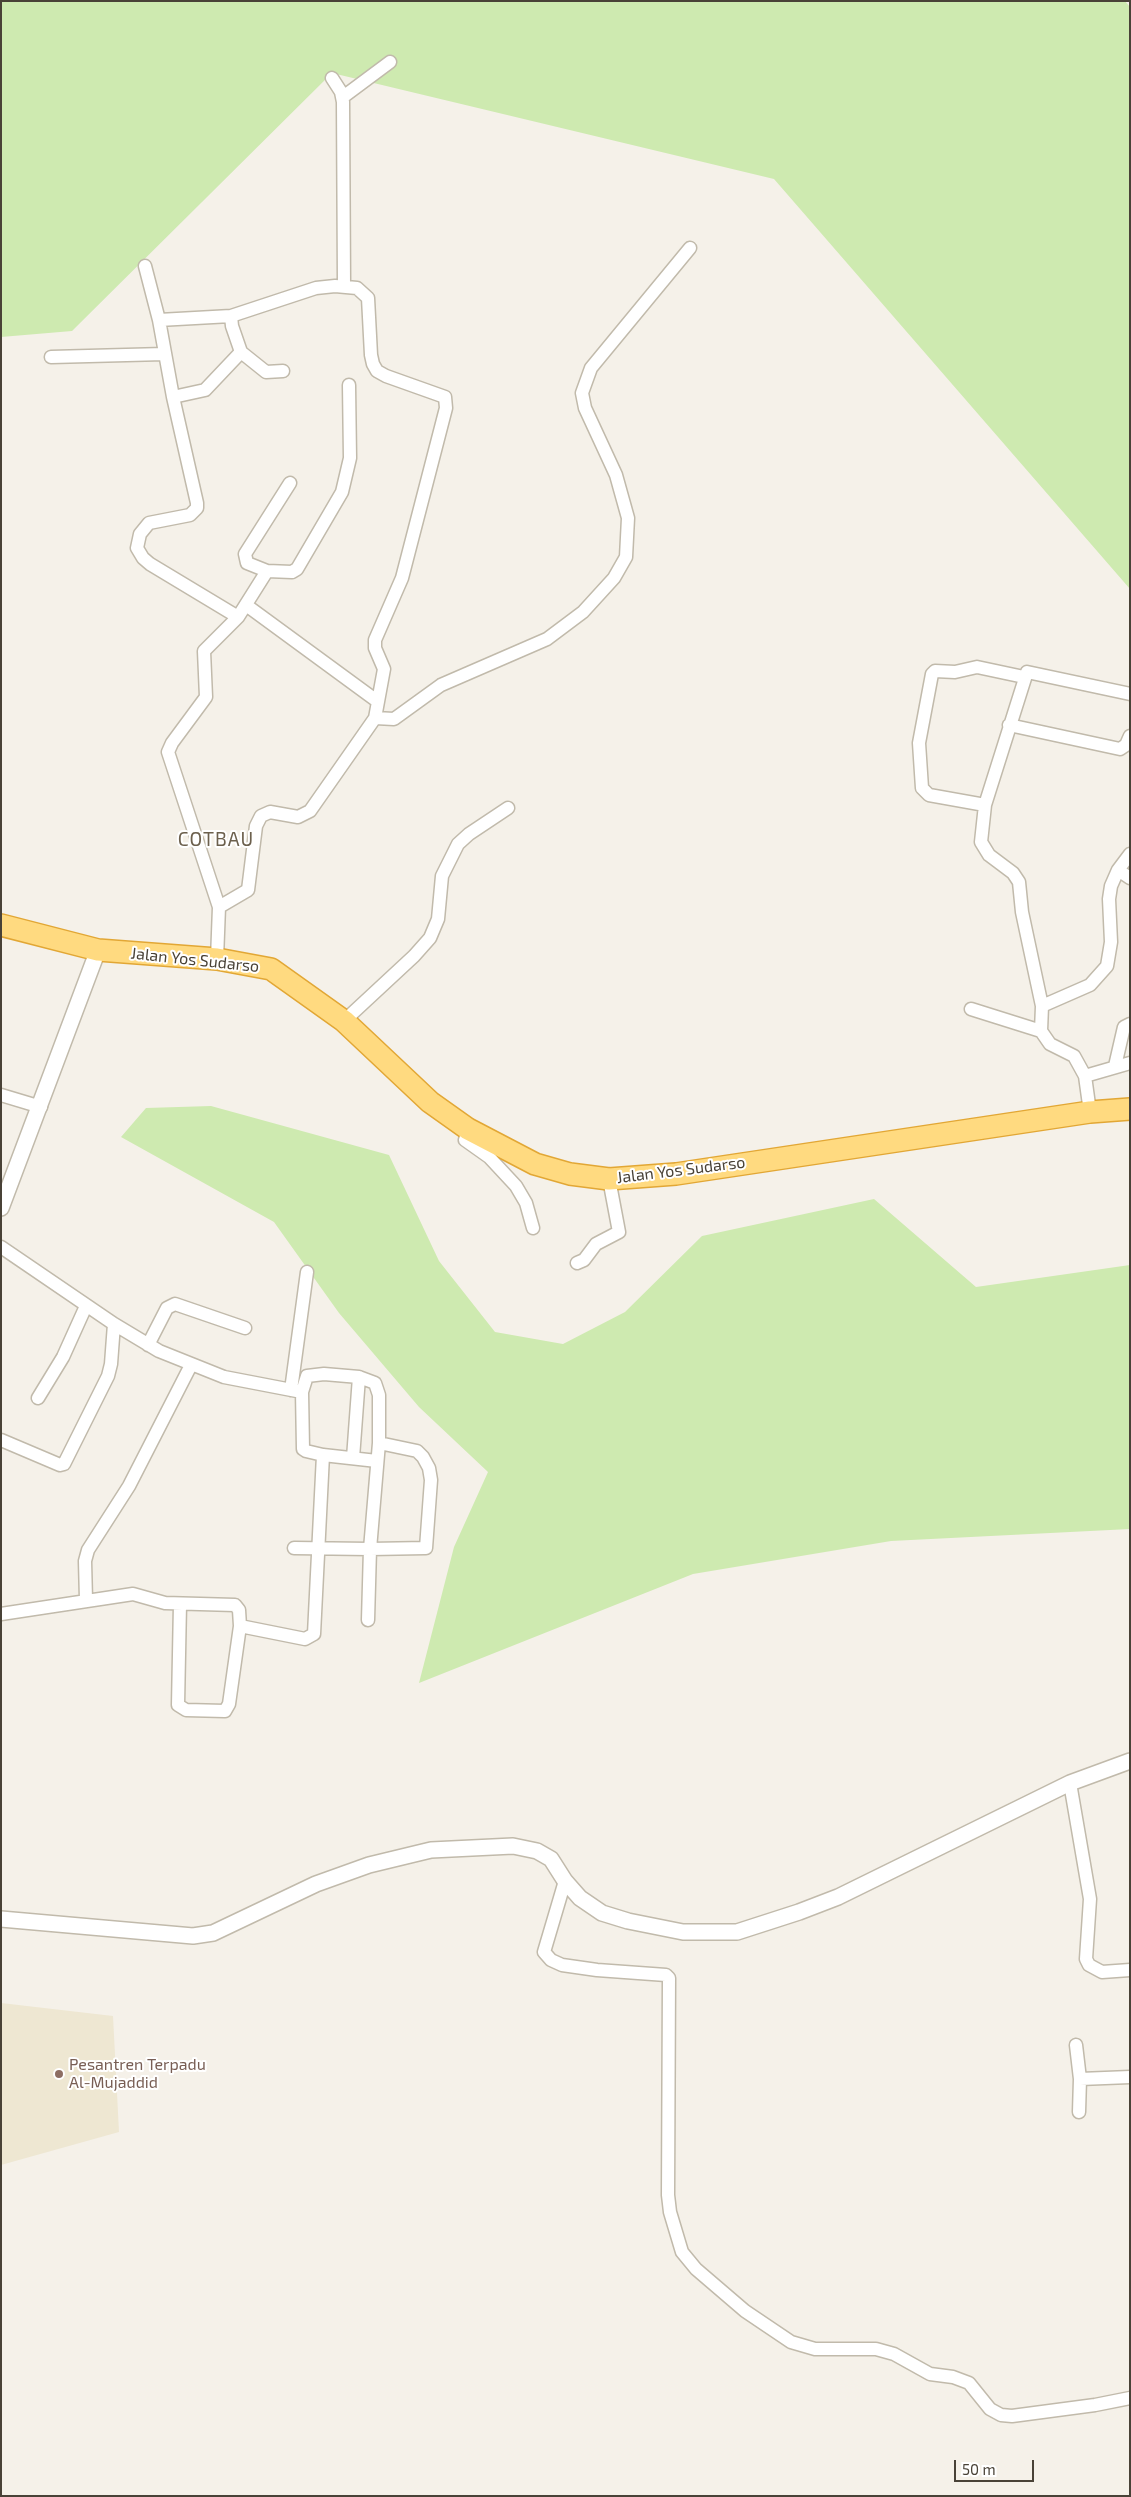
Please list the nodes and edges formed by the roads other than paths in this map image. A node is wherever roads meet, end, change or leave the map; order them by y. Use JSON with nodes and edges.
{"nodes":[{"id":1,"x":390,"y":62,"type":"dead end"},
{"id":2,"x":332,"y":78,"type":"dead end"},
{"id":3,"x":343,"y":97,"type":"junction"},
{"id":4,"x":690,"y":248,"type":"dead end"},
{"id":5,"x":145,"y":266,"type":"dead end"},
{"id":6,"x":344,"y":286,"type":"junction"},
{"id":7,"x":231,"y":316,"type":"junction"},
{"id":8,"x":159,"y":320,"type":"junction"},
{"id":9,"x":241,"y":352,"type":"junction"},
{"id":10,"x":164,"y":354,"type":"junction"},
{"id":11,"x":52,"y":357,"type":"dead end"},
{"id":12,"x":283,"y":371,"type":"dead end"},
{"id":13,"x":349,"y":385,"type":"dead end"},
{"id":14,"x":173,"y":397,"type":"junction"},
{"id":15,"x":290,"y":483,"type":"dead end"},
{"id":16,"x":267,"y":571,"type":"junction"},
{"id":17,"x":246,"y":605,"type":"junction"},
{"id":18,"x":238,"y":617,"type":"junction"},
{"id":19,"x":1024,"y":677,"type":"junction"},
{"id":20,"x":1130,"y":694,"type":"edge"},
{"id":21,"x":377,"y":701,"type":"junction"},
{"id":22,"x":375,"y":718,"type":"junction"},
{"id":23,"x":1010,"y":725,"type":"junction"},
{"id":24,"x":1130,"y":736,"type":"edge"},
{"id":25,"x":985,"y":805,"type":"junction"},
{"id":26,"x":508,"y":808,"type":"dead end"},
{"id":27,"x":1130,"y":854,"type":"edge"},
{"id":28,"x":1118,"y":870,"type":"junction"},
{"id":29,"x":1130,"y":878,"type":"edge"},
{"id":30,"x":219,"y":907,"type":"junction"},
{"id":31,"x":1,"y":926,"type":"edge"},
{"id":32,"x":98,"y":950,"type":"junction"},
{"id":33,"x":217,"y":959,"type":"junction"},
{"id":34,"x":1042,"y":1006,"type":"junction"},
{"id":35,"x":971,"y":1009,"type":"dead end"},
{"id":36,"x":344,"y":1021,"type":"junction"},
{"id":37,"x":1130,"y":1024,"type":"edge"},
{"id":38,"x":1041,"y":1030,"type":"junction"},
{"id":39,"x":1130,"y":1063,"type":"edge"},
{"id":40,"x":1115,"y":1066,"type":"junction"},
{"id":41,"x":1084,"y":1076,"type":"junction"},
{"id":42,"x":1,"y":1095,"type":"edge"},
{"id":43,"x":41,"y":1108,"type":"junction"},
{"id":44,"x":1130,"y":1109,"type":"edge"},
{"id":45,"x":1090,"y":1112,"type":"junction"},
{"id":46,"x":468,"y":1130,"type":"junction"},
{"id":47,"x":609,"y":1179,"type":"junction"},
{"id":48,"x":1,"y":1208,"type":"edge"},
{"id":49,"x":533,"y":1228,"type":"dead end"},
{"id":50,"x":1,"y":1247,"type":"edge"},
{"id":51,"x":577,"y":1263,"type":"dead end"},
{"id":52,"x":306,"y":1272,"type":"dead end"},
{"id":53,"x":86,"y":1306,"type":"junction"},
{"id":54,"x":114,"y":1324,"type":"junction"},
{"id":55,"x":245,"y":1328,"type":"dead end"},
{"id":56,"x":148,"y":1345,"type":"junction"},
{"id":57,"x":191,"y":1365,"type":"junction"},
{"id":58,"x":359,"y":1377,"type":"junction"},
{"id":59,"x":297,"y":1391,"type":"junction"},
{"id":60,"x":38,"y":1398,"type":"dead end"},
{"id":61,"x":1,"y":1440,"type":"edge"},
{"id":62,"x":379,"y":1443,"type":"junction"},
{"id":63,"x":322,"y":1455,"type":"junction"},
{"id":64,"x":353,"y":1458,"type":"junction"},
{"id":65,"x":377,"y":1461,"type":"junction"},
{"id":66,"x":294,"y":1548,"type":"dead end"},
{"id":67,"x":319,"y":1548,"type":"junction"},
{"id":68,"x":370,"y":1549,"type":"junction"},
{"id":69,"x":86,"y":1600,"type":"junction"},
{"id":70,"x":180,"y":1604,"type":"junction"},
{"id":71,"x":1,"y":1614,"type":"edge"},
{"id":72,"x":368,"y":1620,"type":"dead end"},
{"id":73,"x":240,"y":1626,"type":"junction"},
{"id":74,"x":1130,"y":1761,"type":"edge"},
{"id":75,"x":1070,"y":1782,"type":"junction"},
{"id":76,"x":565,"y":1881,"type":"junction"},
{"id":77,"x":1,"y":1919,"type":"edge"},
{"id":78,"x":1130,"y":1970,"type":"edge"},
{"id":79,"x":1076,"y":2045,"type":"dead end"},
{"id":80,"x":1130,"y":2077,"type":"edge"},
{"id":81,"x":1080,"y":2080,"type":"junction"},
{"id":82,"x":1079,"y":2112,"type":"dead end"},
{"id":83,"x":1130,"y":2398,"type":"edge"}],
"edges":[{"from":1,"to":3,"type":"street"},
{"from":2,"to":3,"type":"street"},
{"from":3,"to":6,"type":"street"},
{"from":4,"to":22,"type":"street"},
{"from":5,"to":8,"type":"street"},
{"from":6,"to":7,"type":"street"},
{"from":6,"to":21,"type":"street"},
{"from":7,"to":8,"type":"street"},
{"from":7,"to":9,"type":"street"},
{"from":8,"to":10,"type":"street"},
{"from":9,"to":12,"type":"street"},
{"from":9,"to":14,"type":"street"},
{"from":10,"to":11,"type":"street"},
{"from":10,"to":14,"type":"street"},
{"from":13,"to":16,"type":"street"},
{"from":14,"to":18,"type":"street"},
{"from":15,"to":16,"type":"street"},
{"from":16,"to":17,"type":"street"},
{"from":17,"to":18,"type":"street"},
{"from":17,"to":21,"type":"street"},
{"from":18,"to":30,"type":"street"},
{"from":19,"to":20,"type":"street"},
{"from":19,"to":23,"type":"street"},
{"from":19,"to":25,"type":"street"},
{"from":21,"to":22,"type":"street"},
{"from":22,"to":30,"type":"street"},
{"from":23,"to":24,"type":"street"},
{"from":23,"to":25,"type":"street"},
{"from":25,"to":34,"type":"street"},
{"from":26,"to":36,"type":"street"},
{"from":27,"to":28,"type":"street"},
{"from":28,"to":29,"type":"street"},
{"from":28,"to":34,"type":"street"},
{"from":30,"to":33,"type":"street"},
{"from":31,"to":32,"type":"highway","name":"Jalan Yos Sudarso"},
{"from":32,"to":33,"type":"highway","name":"Jalan Yos Sudarso"},
{"from":32,"to":43,"type":"street"},
{"from":33,"to":36,"type":"highway","name":"Jalan Yos Sudarso"},
{"from":34,"to":38,"type":"street"},
{"from":35,"to":38,"type":"street"},
{"from":36,"to":46,"type":"highway","name":"Jalan Yos Sudarso"},
{"from":37,"to":40,"type":"street"},
{"from":38,"to":41,"type":"street"},
{"from":39,"to":40,"type":"street"},
{"from":40,"to":41,"type":"street"},
{"from":41,"to":45,"type":"street"},
{"from":42,"to":43,"type":"street"},
{"from":43,"to":48,"type":"street"},
{"from":44,"to":45,"type":"highway","name":"Jalan Yos Sudarso"},
{"from":45,"to":47,"type":"highway","name":"Jalan Yos Sudarso"},
{"from":46,"to":47,"type":"highway","name":"Jalan Yos Sudarso"},
{"from":46,"to":49,"type":"street"},
{"from":47,"to":51,"type":"street"},
{"from":50,"to":53,"type":"street"},
{"from":52,"to":59,"type":"street"},
{"from":53,"to":54,"type":"street"},
{"from":53,"to":60,"type":"street"},
{"from":54,"to":56,"type":"street"},
{"from":54,"to":61,"type":"street"},
{"from":55,"to":56,"type":"street"},
{"from":56,"to":57,"type":"street"},
{"from":57,"to":59,"type":"street"},
{"from":57,"to":69,"type":"street"},
{"from":58,"to":59,"type":"street"},
{"from":58,"to":62,"type":"street"},
{"from":58,"to":64,"type":"street"},
{"from":59,"to":63,"type":"street"},
{"from":62,"to":65,"type":"street"},
{"from":62,"to":68,"type":"street"},
{"from":63,"to":64,"type":"street"},
{"from":63,"to":67,"type":"street"},
{"from":64,"to":65,"type":"street"},
{"from":65,"to":68,"type":"street"},
{"from":66,"to":67,"type":"street"},
{"from":67,"to":68,"type":"street"},
{"from":67,"to":73,"type":"street"},
{"from":68,"to":72,"type":"street"},
{"from":69,"to":70,"type":"street"},
{"from":69,"to":71,"type":"street"},
{"from":70,"to":73,"type":"street"},
{"from":70,"to":73,"type":"street"},
{"from":74,"to":75,"type":"street"},
{"from":75,"to":76,"type":"street"},
{"from":75,"to":78,"type":"street"},
{"from":76,"to":77,"type":"street"},
{"from":76,"to":83,"type":"street"},
{"from":79,"to":81,"type":"street"},
{"from":80,"to":81,"type":"street"},
{"from":81,"to":82,"type":"street"}]}
